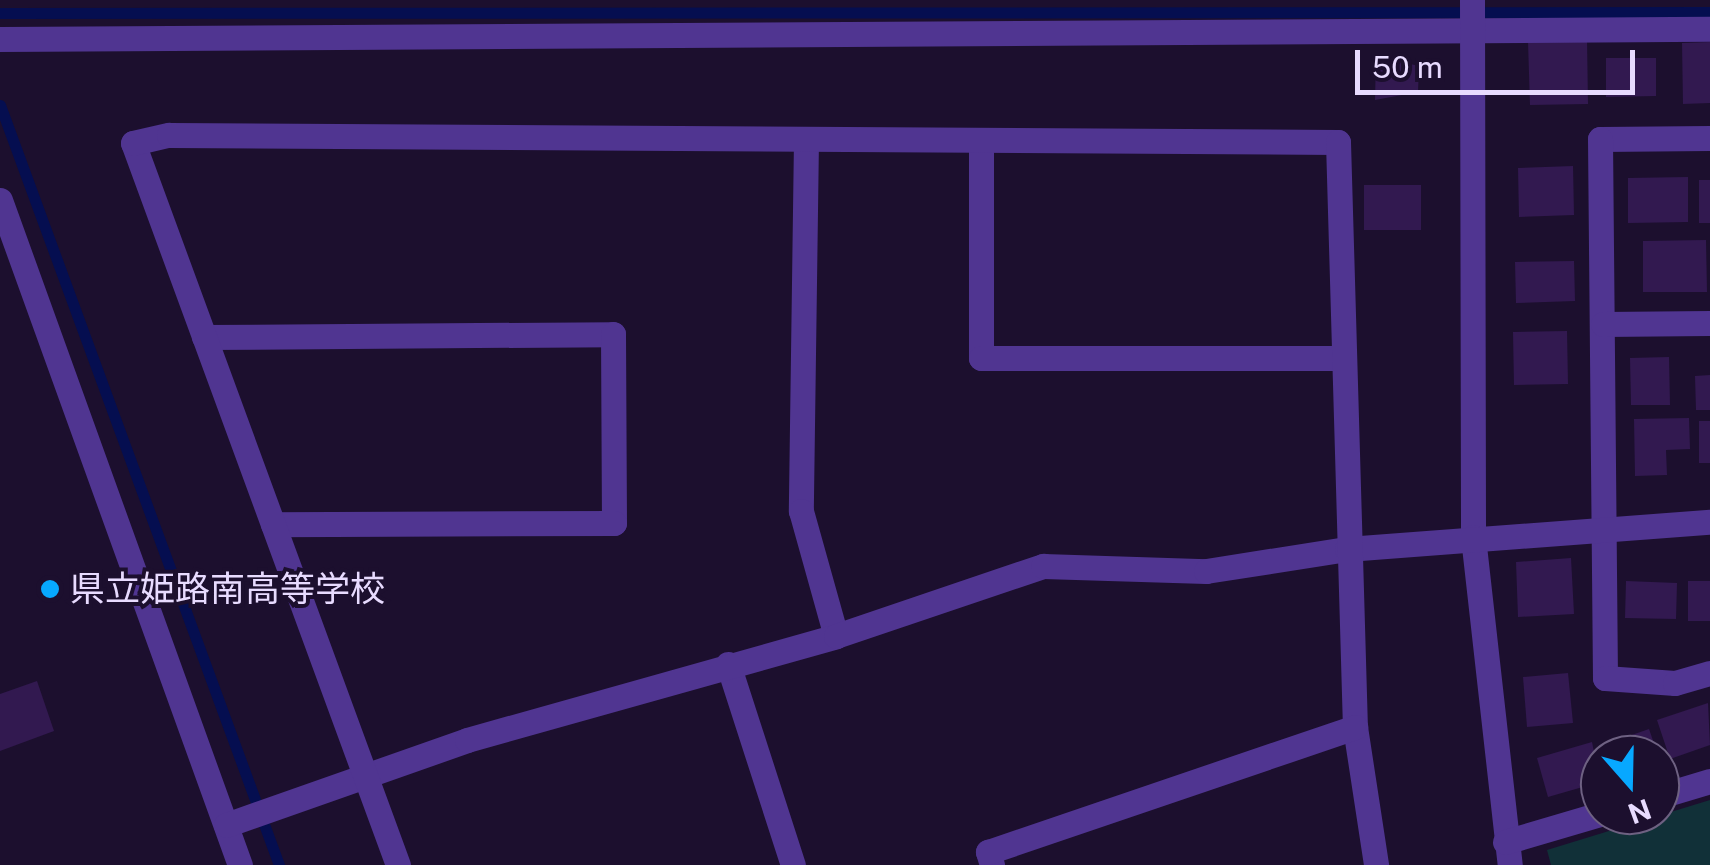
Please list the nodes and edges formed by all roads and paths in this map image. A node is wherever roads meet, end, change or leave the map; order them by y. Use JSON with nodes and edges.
{"nodes":[{"id":1,"x":1472,"y":0,"type":"edge"},
{"id":2,"x":1710,"y":28,"type":"edge"},
{"id":3,"x":1472,"y":30,"type":"junction"},
{"id":4,"x":0,"y":39,"type":"edge"},
{"id":5,"x":1710,"y":138,"type":"edge"},
{"id":6,"x":806,"y":139,"type":"junction"},
{"id":7,"x":981,"y":140,"type":"junction"},
{"id":8,"x":0,"y":200,"type":"edge"},
{"id":9,"x":1710,"y":323,"type":"edge"},
{"id":10,"x":1603,"y":324,"type":"junction"},
{"id":11,"x":204,"y":337,"type":"junction"},
{"id":12,"x":1340,"y":358,"type":"junction"},
{"id":13,"x":1710,"y":522,"type":"edge"},
{"id":14,"x":273,"y":524,"type":"junction"},
{"id":15,"x":1607,"y":526,"type":"junction"},
{"id":16,"x":1473,"y":537,"type":"junction"},
{"id":17,"x":1347,"y":549,"type":"junction"},
{"id":18,"x":836,"y":636,"type":"junction"},
{"id":19,"x":728,"y":664,"type":"junction"},
{"id":20,"x":1710,"y":673,"type":"edge"},
{"id":21,"x":1355,"y":727,"type":"junction"},
{"id":22,"x":366,"y":779,"type":"junction"},
{"id":23,"x":1710,"y":781,"type":"edge"},
{"id":24,"x":1680,"y":790,"type":"edge"},
{"id":25,"x":1580,"y":823,"type":"edge"},
{"id":26,"x":226,"y":825,"type":"junction"},
{"id":27,"x":1507,"y":854,"type":"edge"},
{"id":28,"x":240,"y":865,"type":"edge"},
{"id":29,"x":398,"y":865,"type":"edge"},
{"id":30,"x":793,"y":865,"type":"edge"},
{"id":31,"x":992,"y":865,"type":"edge"},
{"id":32,"x":1376,"y":865,"type":"edge"}],
"edges":[{"from":1,"to":3,"type":"street"},
{"from":2,"to":3,"type":"street"},
{"from":3,"to":4,"type":"street"},
{"from":3,"to":16,"type":"street"},
{"from":5,"to":10,"type":"street"},
{"from":6,"to":7,"type":"street"},
{"from":6,"to":11,"type":"street"},
{"from":6,"to":18,"type":"street"},
{"from":7,"to":12,"type":"street"},
{"from":7,"to":12,"type":"street"},
{"from":8,"to":26,"type":"street"},
{"from":9,"to":10,"type":"street"},
{"from":10,"to":15,"type":"street"},
{"from":11,"to":14,"type":"street"},
{"from":11,"to":14,"type":"street"},
{"from":12,"to":17,"type":"street"},
{"from":13,"to":15,"type":"street"},
{"from":14,"to":22,"type":"street"},
{"from":15,"to":16,"type":"street"},
{"from":15,"to":20,"type":"street"},
{"from":16,"to":17,"type":"street"},
{"from":16,"to":27,"type":"street"},
{"from":17,"to":18,"type":"street"},
{"from":17,"to":21,"type":"street"},
{"from":18,"to":19,"type":"street"},
{"from":19,"to":22,"type":"street"},
{"from":19,"to":30,"type":"street"},
{"from":21,"to":31,"type":"street"},
{"from":21,"to":32,"type":"street"},
{"from":22,"to":26,"type":"street"},
{"from":22,"to":29,"type":"street"},
{"from":23,"to":24,"type":"street"},
{"from":25,"to":27,"type":"street"},
{"from":26,"to":28,"type":"street"}]}
